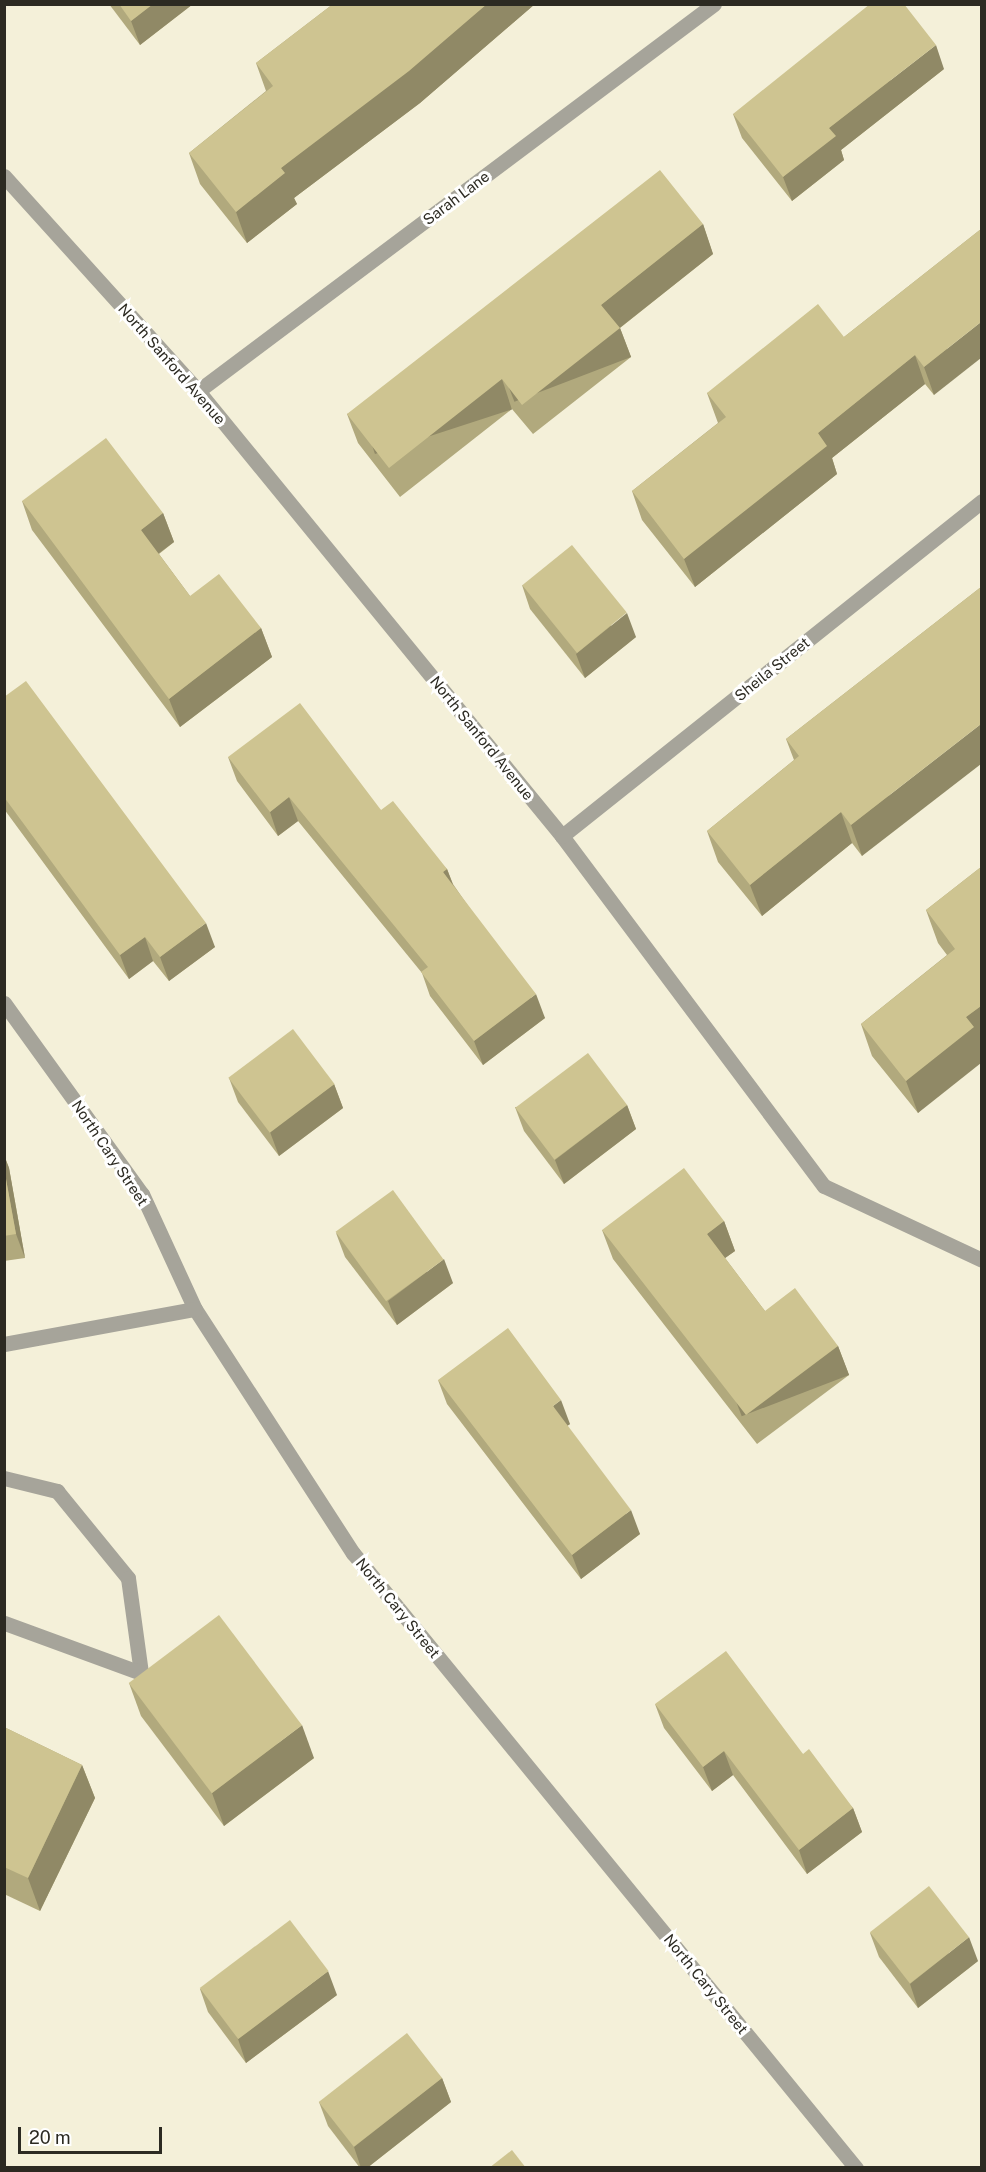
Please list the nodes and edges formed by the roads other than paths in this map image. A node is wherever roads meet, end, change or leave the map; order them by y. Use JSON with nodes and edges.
{"nodes":[{"id":1,"x":714,"y":4,"type":"edge"},
{"id":2,"x":4,"y":176,"type":"edge"},
{"id":3,"x":198,"y":391,"type":"junction"},
{"id":4,"x":981,"y":501,"type":"edge"},
{"id":5,"x":562,"y":836,"type":"junction"},
{"id":6,"x":4,"y":1003,"type":"edge"},
{"id":7,"x":980,"y":1257,"type":"edge"},
{"id":8,"x":195,"y":1309,"type":"junction"},
{"id":9,"x":4,"y":1344,"type":"edge"},
{"id":10,"x":4,"y":1478,"type":"edge"},
{"id":11,"x":4,"y":1623,"type":"edge"},
{"id":12,"x":856,"y":2168,"type":"edge"}],
"edges":[{"from":1,"to":3,"type":"street","name":"Sarah Lane"},
{"from":2,"to":3,"type":"street","name":"North Sanford Avenue"},
{"from":3,"to":5,"type":"street","name":"North Sanford Avenue"},
{"from":4,"to":5,"type":"street","name":"Sheila Street"},
{"from":5,"to":7,"type":"street","name":"North Sanford Avenue"},
{"from":6,"to":8,"type":"street","name":"North Cary Street"},
{"from":8,"to":9,"type":"street"},
{"from":8,"to":12,"type":"street","name":"North Cary Street"},
{"from":10,"to":11,"type":"street"}]}
